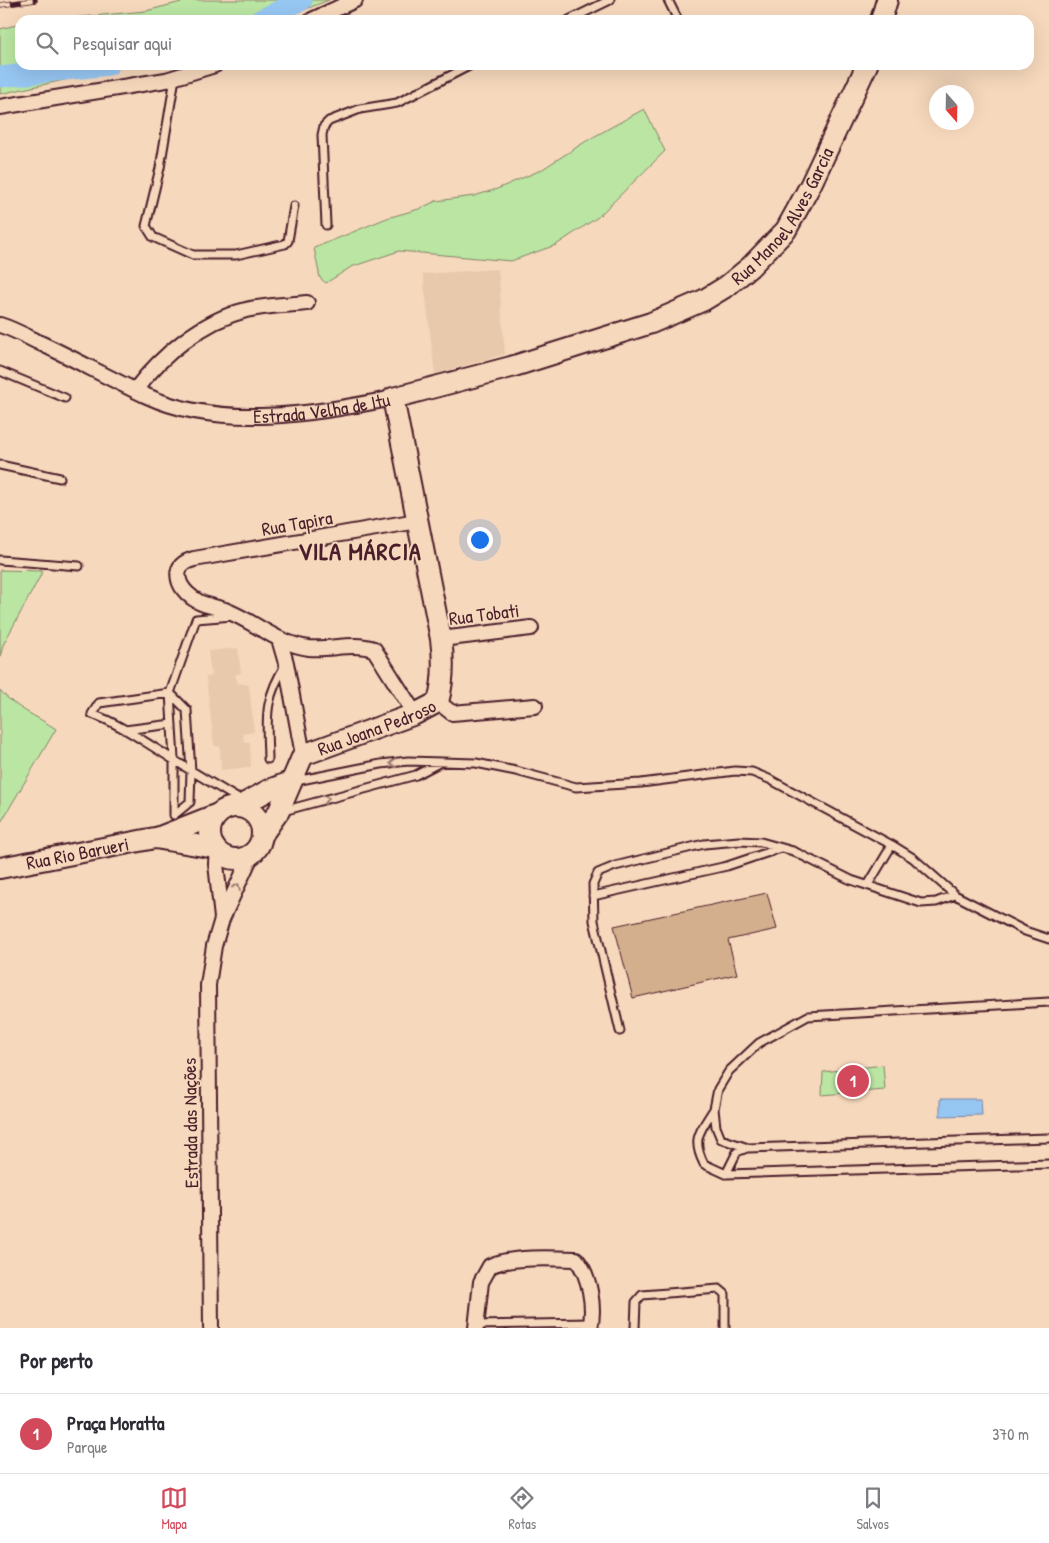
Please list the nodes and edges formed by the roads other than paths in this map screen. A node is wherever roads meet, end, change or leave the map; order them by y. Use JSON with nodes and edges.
{"nodes":[{"id":1,"x":355,"y":0,"type":"edge"},
{"id":2,"x":610,"y":0,"type":"edge"},
{"id":3,"x":668,"y":0,"type":"edge"},
{"id":4,"x":886,"y":0,"type":"edge"},
{"id":5,"x":323,"y":15,"type":"edge"},
{"id":6,"x":579,"y":15,"type":"edge"},
{"id":7,"x":676,"y":15,"type":"edge"},
{"id":8,"x":882,"y":15,"type":"edge"},
{"id":9,"x":200,"y":70,"type":"edge"},
{"id":10,"x":461,"y":70,"type":"edge"},
{"id":11,"x":865,"y":70,"type":"edge"},
{"id":12,"x":175,"y":78,"type":"junction"},
{"id":13,"x":0,"y":108,"type":"edge"},
{"id":14,"x":294,"y":206,"type":"dead end"},
{"id":15,"x":326,"y":225,"type":"dead end"},
{"id":16,"x":307,"y":303,"type":"dead end"},
{"id":17,"x":651,"y":323,"type":"joint"},
{"id":18,"x":0,"y":325,"type":"edge"},
{"id":19,"x":0,"y":371,"type":"edge"},
{"id":20,"x":135,"y":390,"type":"junction"},
{"id":21,"x":65,"y":398,"type":"dead end"},
{"id":22,"x":393,"y":398,"type":"junction"},
{"id":23,"x":0,"y":466,"type":"edge"},
{"id":24,"x":60,"y":478,"type":"dead end"},
{"id":25,"x":417,"y":521,"type":"junction"},
{"id":26,"x":0,"y":560,"type":"edge"},
{"id":27,"x":79,"y":566,"type":"dead end"},
{"id":28,"x":236,"y":616,"type":"junction"},
{"id":29,"x":531,"y":628,"type":"dead end"},
{"id":30,"x":279,"y":639,"type":"junction"},
{"id":31,"x":441,"y":639,"type":"junction"},
{"id":32,"x":286,"y":663,"type":"junction"},
{"id":33,"x":170,"y":693,"type":"junction"},
{"id":34,"x":438,"y":702,"type":"junction"},
{"id":35,"x":535,"y":706,"type":"dead end"},
{"id":36,"x":415,"y":714,"type":"junction"},
{"id":37,"x":172,"y":724,"type":"junction"},
{"id":38,"x":125,"y":730,"type":"junction"},
{"id":39,"x":303,"y":755,"type":"junction"},
{"id":40,"x":268,"y":759,"type":"dead end"},
{"id":41,"x":174,"y":760,"type":"junction"},
{"id":42,"x":442,"y":762,"type":"junction"},
{"id":43,"x":191,"y":771,"type":"junction"},
{"id":44,"x":290,"y":782,"type":"junction"},
{"id":45,"x":242,"y":805,"type":"junction"},
{"id":46,"x":279,"y":812,"type":"junction"},
{"id":47,"x":218,"y":814,"type":"junction"},
{"id":48,"x":262,"y":835,"type":"junction"},
{"id":49,"x":155,"y":838,"type":"junction"},
{"id":50,"x":892,"y":845,"type":"junction"},
{"id":51,"x":781,"y":848,"type":"junction"},
{"id":52,"x":216,"y":849,"type":"junction"},
{"id":53,"x":251,"y":856,"type":"junction"},
{"id":54,"x":0,"y":868,"type":"edge"},
{"id":55,"x":868,"y":885,"type":"junction"},
{"id":56,"x":956,"y":895,"type":"junction"},
{"id":57,"x":593,"y":896,"type":"junction"},
{"id":58,"x":222,"y":919,"type":"junction"},
{"id":59,"x":1049,"y":939,"type":"edge"},
{"id":60,"x":1049,"y":1002,"type":"edge"},
{"id":61,"x":620,"y":1031,"type":"dead end"},
{"id":62,"x":714,"y":1109,"type":"junction"},
{"id":63,"x":1049,"y":1138,"type":"edge"},
{"id":64,"x":748,"y":1148,"type":"junction"},
{"id":65,"x":1049,"y":1164,"type":"edge"},
{"id":66,"x":726,"y":1174,"type":"junction"},
{"id":67,"x":591,"y":1325,"type":"edge"},
{"id":68,"x":476,"y":1326,"type":"edge"},
{"id":69,"x":212,"y":1328,"type":"edge"},
{"id":70,"x":635,"y":1328,"type":"edge"},
{"id":71,"x":726,"y":1328,"type":"edge"}],
"edges":[{"from":1,"to":5,"type":"street"},
{"from":2,"to":6,"type":"lane"},
{"from":3,"to":7,"type":"lane"},
{"from":4,"to":8,"type":"street"},
{"from":9,"to":12,"type":"street"},
{"from":10,"to":15,"type":"lane"},
{"from":11,"to":17,"type":"street","name":"Rua Manoel Alves Garcia"},
{"from":12,"to":13,"type":"street"},
{"from":12,"to":14,"type":"lane"},
{"from":16,"to":20,"type":"street"},
{"from":17,"to":22,"type":"street","name":"Estrada Velha de Itu"},
{"from":18,"to":20,"type":"street","name":"Estrada Velha de Itu"},
{"from":19,"to":21,"type":"lane"},
{"from":20,"to":22,"type":"street","name":"Estrada Velha de Itu"},
{"from":22,"to":25,"type":"street"},
{"from":23,"to":24,"type":"lane"},
{"from":25,"to":28,"type":"street","name":"Rua Tapira"},
{"from":25,"to":31,"type":"street"},
{"from":26,"to":27,"type":"lane"},
{"from":28,"to":30,"type":"street"},
{"from":28,"to":33,"type":"lane"},
{"from":29,"to":31,"type":"street","name":"Rua Tobati"},
{"from":30,"to":32,"type":"street"},
{"from":30,"to":36,"type":"street"},
{"from":31,"to":34,"type":"street"},
{"from":32,"to":39,"type":"street"},
{"from":32,"to":40,"type":"lane"},
{"from":33,"to":37,"type":"lane"},
{"from":33,"to":38,"type":"lane"},
{"from":33,"to":43,"type":"lane"},
{"from":34,"to":35,"type":"street","name":"Rua Joana Pedroso"},
{"from":34,"to":36,"type":"street","name":"Rua Joana Pedroso"},
{"from":36,"to":39,"type":"street","name":"Rua Joana Pedroso"},
{"from":37,"to":38,"type":"lane"},
{"from":37,"to":41,"type":"lane"},
{"from":38,"to":41,"type":"lane"},
{"from":39,"to":44,"type":"street"},
{"from":41,"to":43,"type":"lane"},
{"from":41,"to":43,"type":"lane"},
{"from":42,"to":44,"type":"lane","one_way":true},
{"from":46,"to":42,"type":"lane","one_way":true},
{"from":42,"to":50,"type":"lane"},
{"from":43,"to":45,"type":"lane"},
{"from":44,"to":45,"type":"street"},
{"from":44,"to":46,"type":"street"},
{"from":45,"to":47,"type":"street"},
{"from":45,"to":48,"type":"street"},
{"from":46,"to":48,"type":"street"},
{"from":47,"to":49,"type":"street","name":"Rua Rio Barueri"},
{"from":47,"to":52,"type":"street"},
{"from":48,"to":53,"type":"street"},
{"from":49,"to":52,"type":"street","name":"Rua Rio Barueri"},
{"from":49,"to":54,"type":"street","name":"Rua Rio Barueri"},
{"from":50,"to":55,"type":"lane"},
{"from":50,"to":56,"type":"lane"},
{"from":51,"to":55,"type":"lane"},
{"from":51,"to":57,"type":"lane"},
{"from":51,"to":57,"type":"lane"},
{"from":52,"to":53,"type":"street"},
{"from":52,"to":58,"type":"street","name":"Estrada das Nações"},
{"from":58,"to":53,"type":"street","name":"Estrada das Nações","one_way":true},
{"from":55,"to":56,"type":"lane"},
{"from":56,"to":59,"type":"lane"},
{"from":57,"to":61,"type":"lane"},
{"from":58,"to":69,"type":"street","name":"Estrada das Nações"},
{"from":60,"to":62,"type":"lane"},
{"from":62,"to":64,"type":"lane"},
{"from":62,"to":66,"type":"lane"},
{"from":63,"to":64,"type":"lane"},
{"from":64,"to":66,"type":"lane"},
{"from":65,"to":66,"type":"lane"},
{"from":67,"to":68,"type":"lane"},
{"from":67,"to":68,"type":"street"},
{"from":70,"to":71,"type":"lane"}]}
